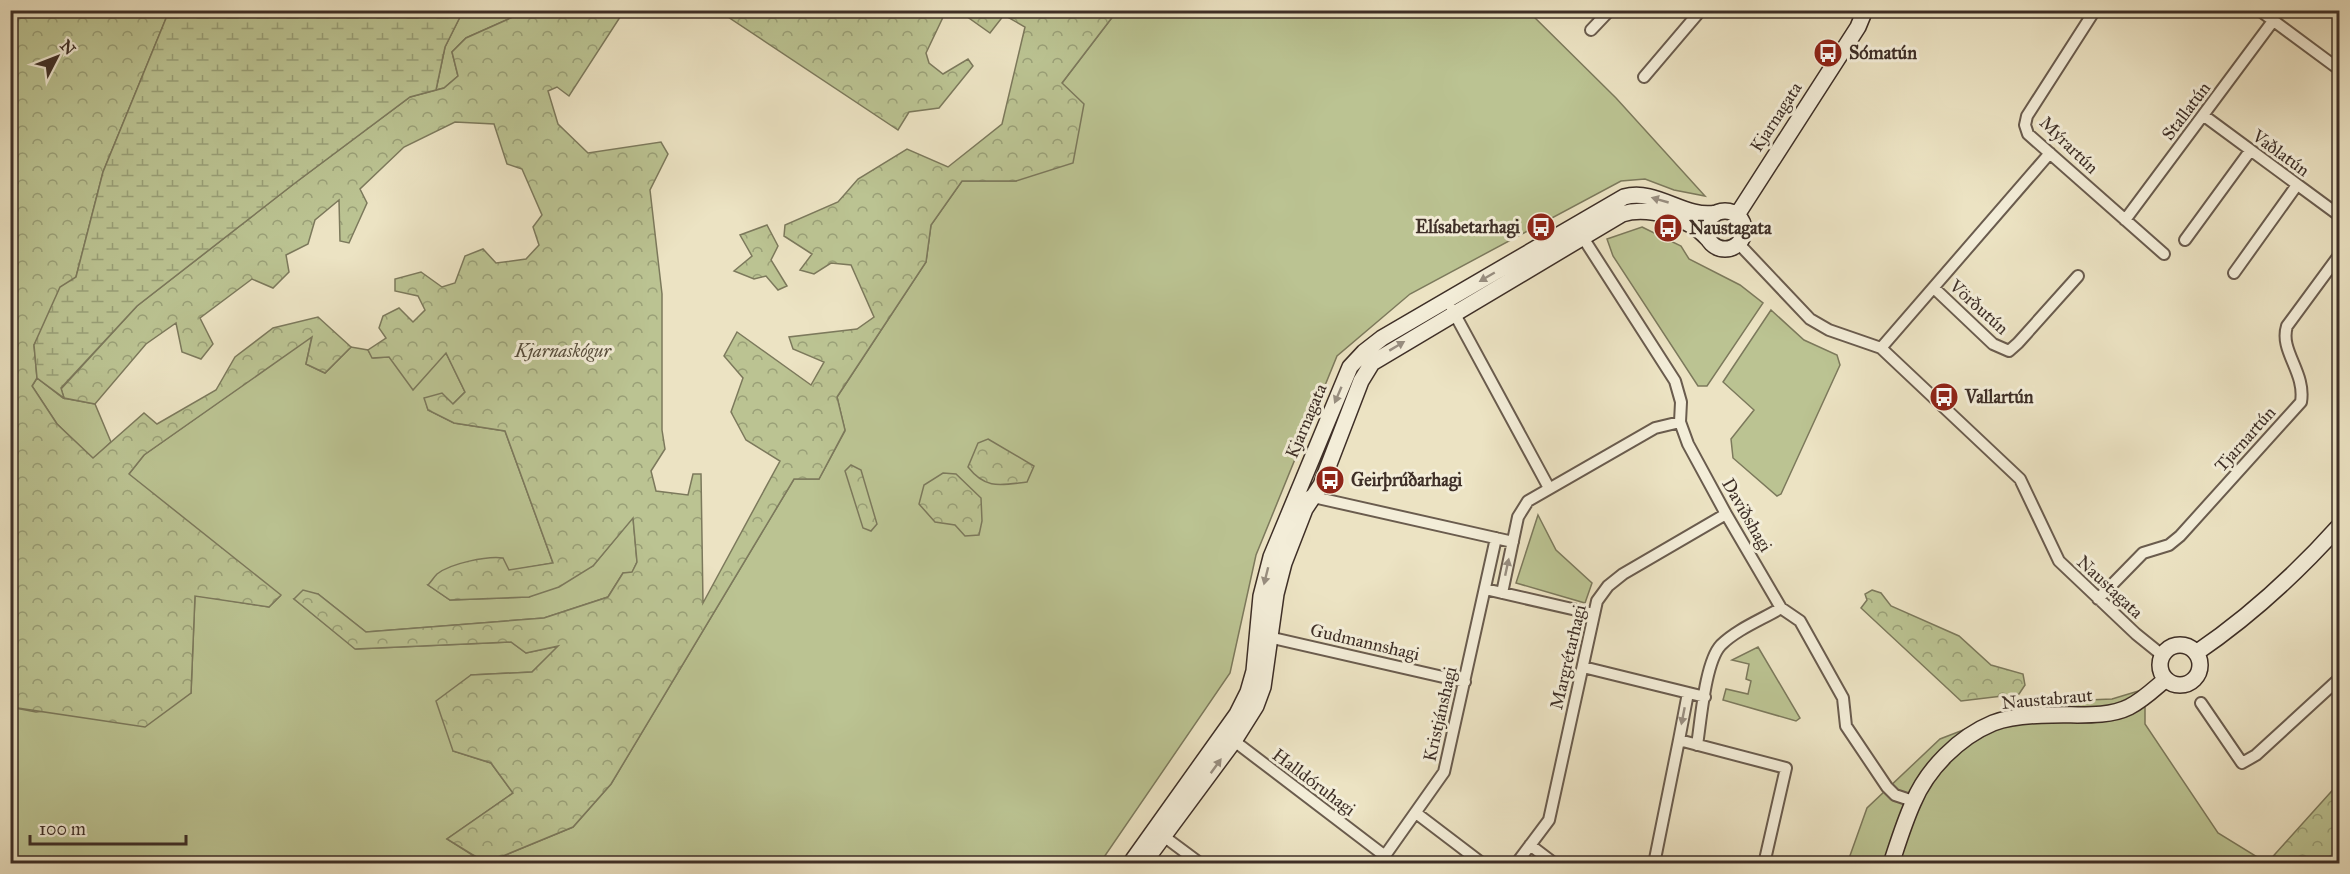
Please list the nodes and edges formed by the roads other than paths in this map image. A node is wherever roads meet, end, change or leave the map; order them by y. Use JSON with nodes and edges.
{"nodes":[{"id":1,"x":1610,"y":10,"type":"edge"},
{"id":2,"x":1701,"y":10,"type":"edge"},
{"id":3,"x":1865,"y":10,"type":"edge"},
{"id":4,"x":2095,"y":10,"type":"edge"},
{"id":5,"x":2259,"y":10,"type":"edge"},
{"id":6,"x":2273,"y":21,"type":"junction"},
{"id":7,"x":1591,"y":30,"type":"dead end"},
{"id":8,"x":2340,"y":70,"type":"edge"},
{"id":9,"x":1644,"y":77,"type":"dead end"},
{"id":10,"x":2203,"y":116,"type":"junction"},
{"id":11,"x":2250,"y":150,"type":"junction"},
{"id":12,"x":2050,"y":153,"type":"junction"},
{"id":13,"x":2297,"y":185,"type":"junction"},
{"id":14,"x":1716,"y":213,"type":"junction"},
{"id":15,"x":1737,"y":215,"type":"junction"},
{"id":16,"x":2340,"y":216,"type":"edge"},
{"id":17,"x":2125,"y":220,"type":"junction"},
{"id":18,"x":1579,"y":232,"type":"junction"},
{"id":19,"x":1708,"y":239,"type":"junction"},
{"id":20,"x":2185,"y":240,"type":"dead end"},
{"id":21,"x":1738,"y":244,"type":"junction"},
{"id":22,"x":2164,"y":254,"type":"dead end"},
{"id":23,"x":2340,"y":254,"type":"edge"},
{"id":24,"x":2336,"y":268,"type":"edge"},
{"id":25,"x":2234,"y":273,"type":"dead end"},
{"id":26,"x":2078,"y":276,"type":"dead end"},
{"id":27,"x":1934,"y":288,"type":"junction"},
{"id":28,"x":1450,"y":307,"type":"junction"},
{"id":29,"x":1881,"y":348,"type":"junction"},
{"id":30,"x":1680,"y":422,"type":"junction"},
{"id":31,"x":1549,"y":488,"type":"junction"},
{"id":32,"x":1297,"y":493,"type":"junction"},
{"id":33,"x":1313,"y":496,"type":"junction"},
{"id":34,"x":1726,"y":514,"type":"junction"},
{"id":35,"x":2340,"y":525,"type":"edge"},
{"id":36,"x":1496,"y":538,"type":"junction"},
{"id":37,"x":1513,"y":542,"type":"junction"},
{"id":38,"x":1485,"y":589,"type":"junction"},
{"id":39,"x":1502,"y":593,"type":"junction"},
{"id":40,"x":2098,"y":598,"type":"junction"},
{"id":41,"x":1781,"y":608,"type":"junction"},
{"id":42,"x":1594,"y":614,"type":"junction"},
{"id":43,"x":1264,"y":636,"type":"junction"},
{"id":44,"x":2196,"y":653,"type":"junction"},
{"id":45,"x":2162,"y":655,"type":"junction"},
{"id":46,"x":1583,"y":667,"type":"junction"},
{"id":47,"x":2340,"y":678,"type":"edge"},
{"id":48,"x":2166,"y":679,"type":"junction"},
{"id":49,"x":1465,"y":682,"type":"junction"},
{"id":50,"x":1688,"y":693,"type":"junction"},
{"id":51,"x":1705,"y":697,"type":"junction"},
{"id":52,"x":2200,"y":703,"type":"dead end"},
{"id":53,"x":1229,"y":737,"type":"junction"},
{"id":54,"x":1679,"y":740,"type":"junction"},
{"id":55,"x":1697,"y":745,"type":"junction"},
{"id":56,"x":1913,"y":801,"type":"junction"},
{"id":57,"x":1416,"y":813,"type":"junction"},
{"id":58,"x":1159,"y":833,"type":"junction"},
{"id":59,"x":1530,"y":845,"type":"junction"},
{"id":60,"x":1382,"y":860,"type":"edge"},
{"id":61,"x":1130,"y":864,"type":"edge"},
{"id":62,"x":1143,"y":864,"type":"edge"},
{"id":63,"x":1201,"y":864,"type":"edge"},
{"id":64,"x":1483,"y":864,"type":"edge"},
{"id":65,"x":1516,"y":864,"type":"edge"},
{"id":66,"x":1555,"y":864,"type":"edge"},
{"id":67,"x":1654,"y":864,"type":"edge"},
{"id":68,"x":1764,"y":864,"type":"edge"},
{"id":69,"x":1890,"y":864,"type":"edge"}],
"edges":[{"from":1,"to":7,"type":"street"},
{"from":2,"to":9,"type":"street"},
{"from":3,"to":15,"type":"street","name":"Kjarnagata"},
{"from":4,"to":12,"type":"street","name":"Mýrartún"},
{"from":5,"to":6,"type":"street"},
{"from":6,"to":8,"type":"street"},
{"from":6,"to":10,"type":"street","name":"Stallatún"},
{"from":10,"to":11,"type":"street","name":"Vaðlatún"},
{"from":10,"to":17,"type":"street","name":"Stallatún"},
{"from":11,"to":13,"type":"street","name":"Vaðlatún"},
{"from":11,"to":20,"type":"street"},
{"from":12,"to":17,"type":"street","name":"Mýrartún"},
{"from":12,"to":27,"type":"street"},
{"from":13,"to":16,"type":"street","name":"Vaðlatún"},
{"from":13,"to":25,"type":"street"},
{"from":14,"to":15,"type":"street"},
{"from":14,"to":18,"type":"street","name":"Kjarnagata","one_way":true},
{"from":14,"to":19,"type":"street"},
{"from":15,"to":21,"type":"street"},
{"from":17,"to":22,"type":"street","name":"Mýrartún"},
{"from":18,"to":19,"type":"street","name":"Kjarnagata"},
{"from":18,"to":28,"type":"street","name":"Kjarnagata"},
{"from":18,"to":30,"type":"street","name":"Daviðshagi"},
{"from":19,"to":21,"type":"street"},
{"from":21,"to":29,"type":"street","name":"Naustagata"},
{"from":23,"to":24,"type":"street","name":"Tjarnartún"},
{"from":24,"to":40,"type":"street","name":"Tjarnartún"},
{"from":26,"to":27,"type":"street","name":"Vörðutún"},
{"from":27,"to":29,"type":"street"},
{"from":28,"to":31,"type":"street"},
{"from":28,"to":32,"type":"street","name":"Kjarnagata","one_way":true},
{"from":33,"to":28,"type":"street","name":"Kjarnagata","one_way":true},
{"from":29,"to":40,"type":"street","name":"Naustagata"},
{"from":30,"to":31,"type":"street"},
{"from":30,"to":34,"type":"street","name":"Daviðshagi"},
{"from":31,"to":37,"type":"street"},
{"from":32,"to":33,"type":"street"},
{"from":32,"to":43,"type":"street","name":"Kjarnagata","one_way":true},
{"from":33,"to":36,"type":"street"},
{"from":33,"to":43,"type":"street","name":"Kjarnagata"},
{"from":34,"to":41,"type":"street","name":"Daviðshagi"},
{"from":34,"to":42,"type":"street","name":"Margrétarhagi"},
{"from":35,"to":44,"type":"street"},
{"from":36,"to":37,"type":"street"},
{"from":36,"to":38,"type":"street","name":"Kristjánshagi"},
{"from":39,"to":37,"type":"street","one_way":true},
{"from":38,"to":39,"type":"street"},
{"from":38,"to":49,"type":"street","name":"Kristjánshagi"},
{"from":39,"to":42,"type":"street"},
{"from":40,"to":45,"type":"street","name":"Naustagata"},
{"from":41,"to":51,"type":"street"},
{"from":41,"to":56,"type":"street","name":"Daviðshagi"},
{"from":42,"to":46,"type":"street","name":"Margrétarhagi"},
{"from":43,"to":49,"type":"street","name":"Gudmannshagi"},
{"from":43,"to":53,"type":"street","name":"Kjarnagata"},
{"from":44,"to":45,"type":"street"},
{"from":44,"to":48,"type":"street"},
{"from":45,"to":48,"type":"street"},
{"from":46,"to":50,"type":"street"},
{"from":46,"to":59,"type":"street","name":"Margrétarhagi"},
{"from":47,"to":52,"type":"street"},
{"from":48,"to":56,"type":"street","name":"Naustabraut"},
{"from":49,"to":57,"type":"street","name":"Kristjánshagi"},
{"from":50,"to":51,"type":"street"},
{"from":50,"to":54,"type":"street","one_way":true},
{"from":51,"to":55,"type":"street"},
{"from":53,"to":58,"type":"street","name":"Kjarnagata"},
{"from":53,"to":60,"type":"street","name":"Halldóruhagi"},
{"from":54,"to":55,"type":"street"},
{"from":54,"to":67,"type":"street"},
{"from":55,"to":68,"type":"street"},
{"from":56,"to":69,"type":"street","name":"Naustabraut"},
{"from":57,"to":60,"type":"street","name":"Kristjánshagi"},
{"from":57,"to":64,"type":"street"},
{"from":58,"to":61,"type":"street","name":"Kjarnagata"},
{"from":58,"to":62,"type":"street","name":"Kjarnagata"},
{"from":58,"to":63,"type":"street"},
{"from":59,"to":65,"type":"street","name":"Margrétarhagi"},
{"from":59,"to":66,"type":"street"}]}
